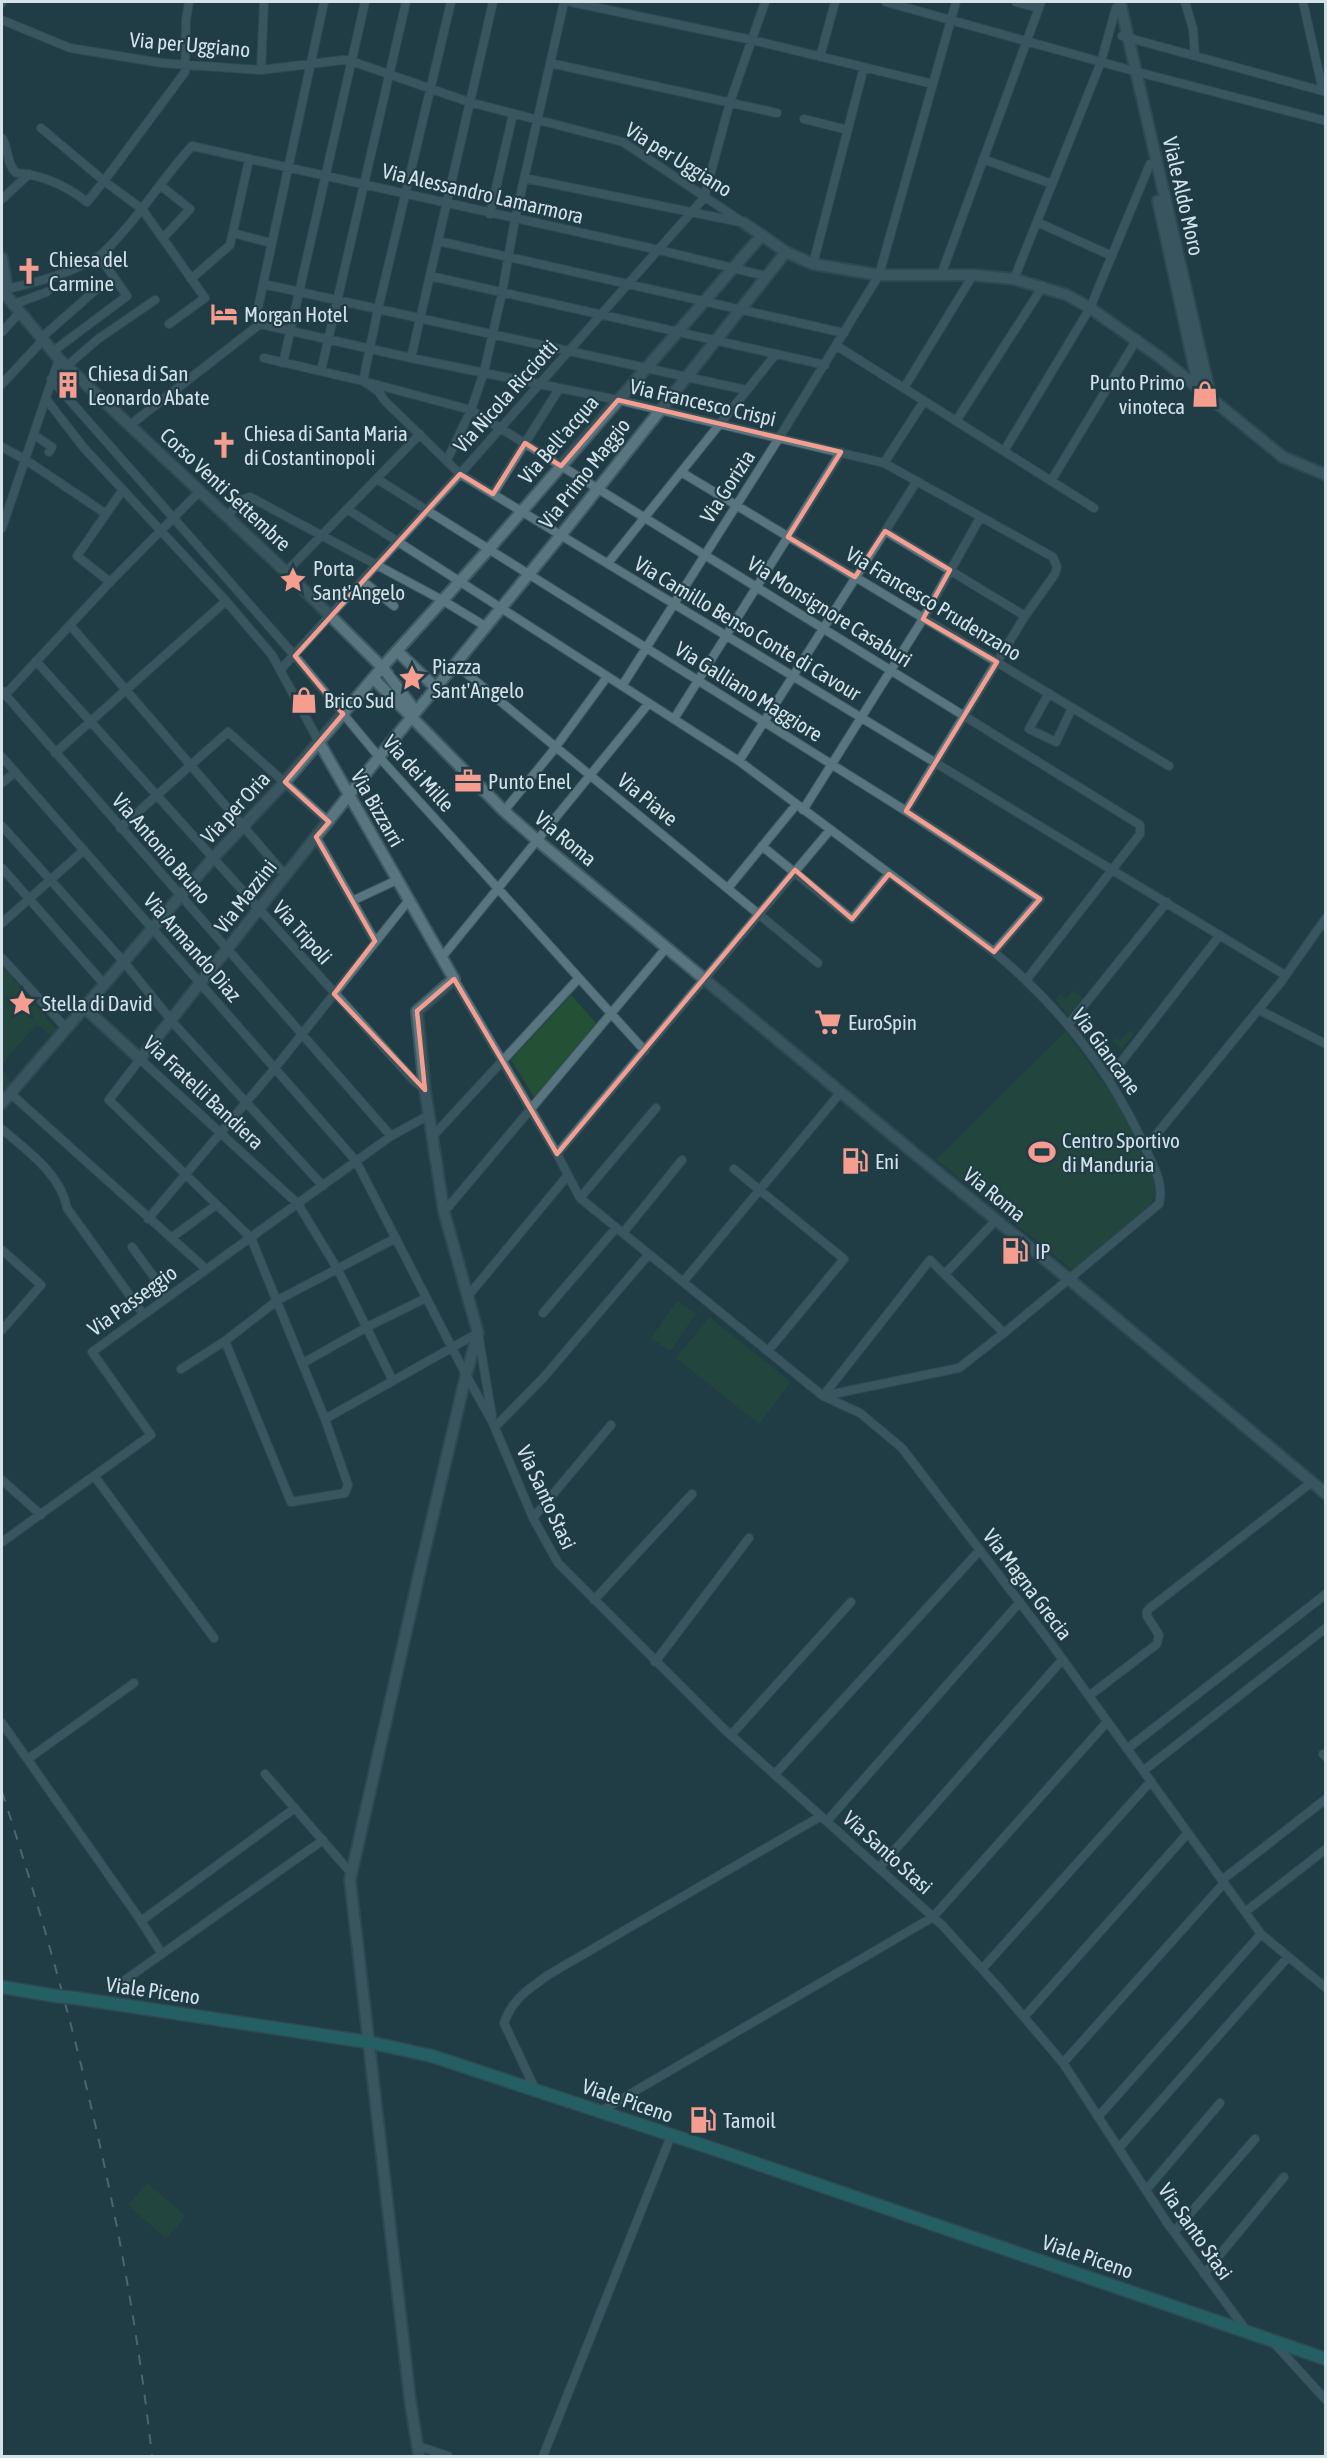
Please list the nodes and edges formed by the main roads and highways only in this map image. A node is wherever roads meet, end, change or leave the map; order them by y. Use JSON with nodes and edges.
{"nodes":[{"id":1,"x":2,"y":1987,"type":"edge"},
{"id":2,"x":1326,"y":2360,"type":"edge"}],
"edges":[{"from":1,"to":2,"type":"main road","name":"Viale Piceno","bridge":true}]}
